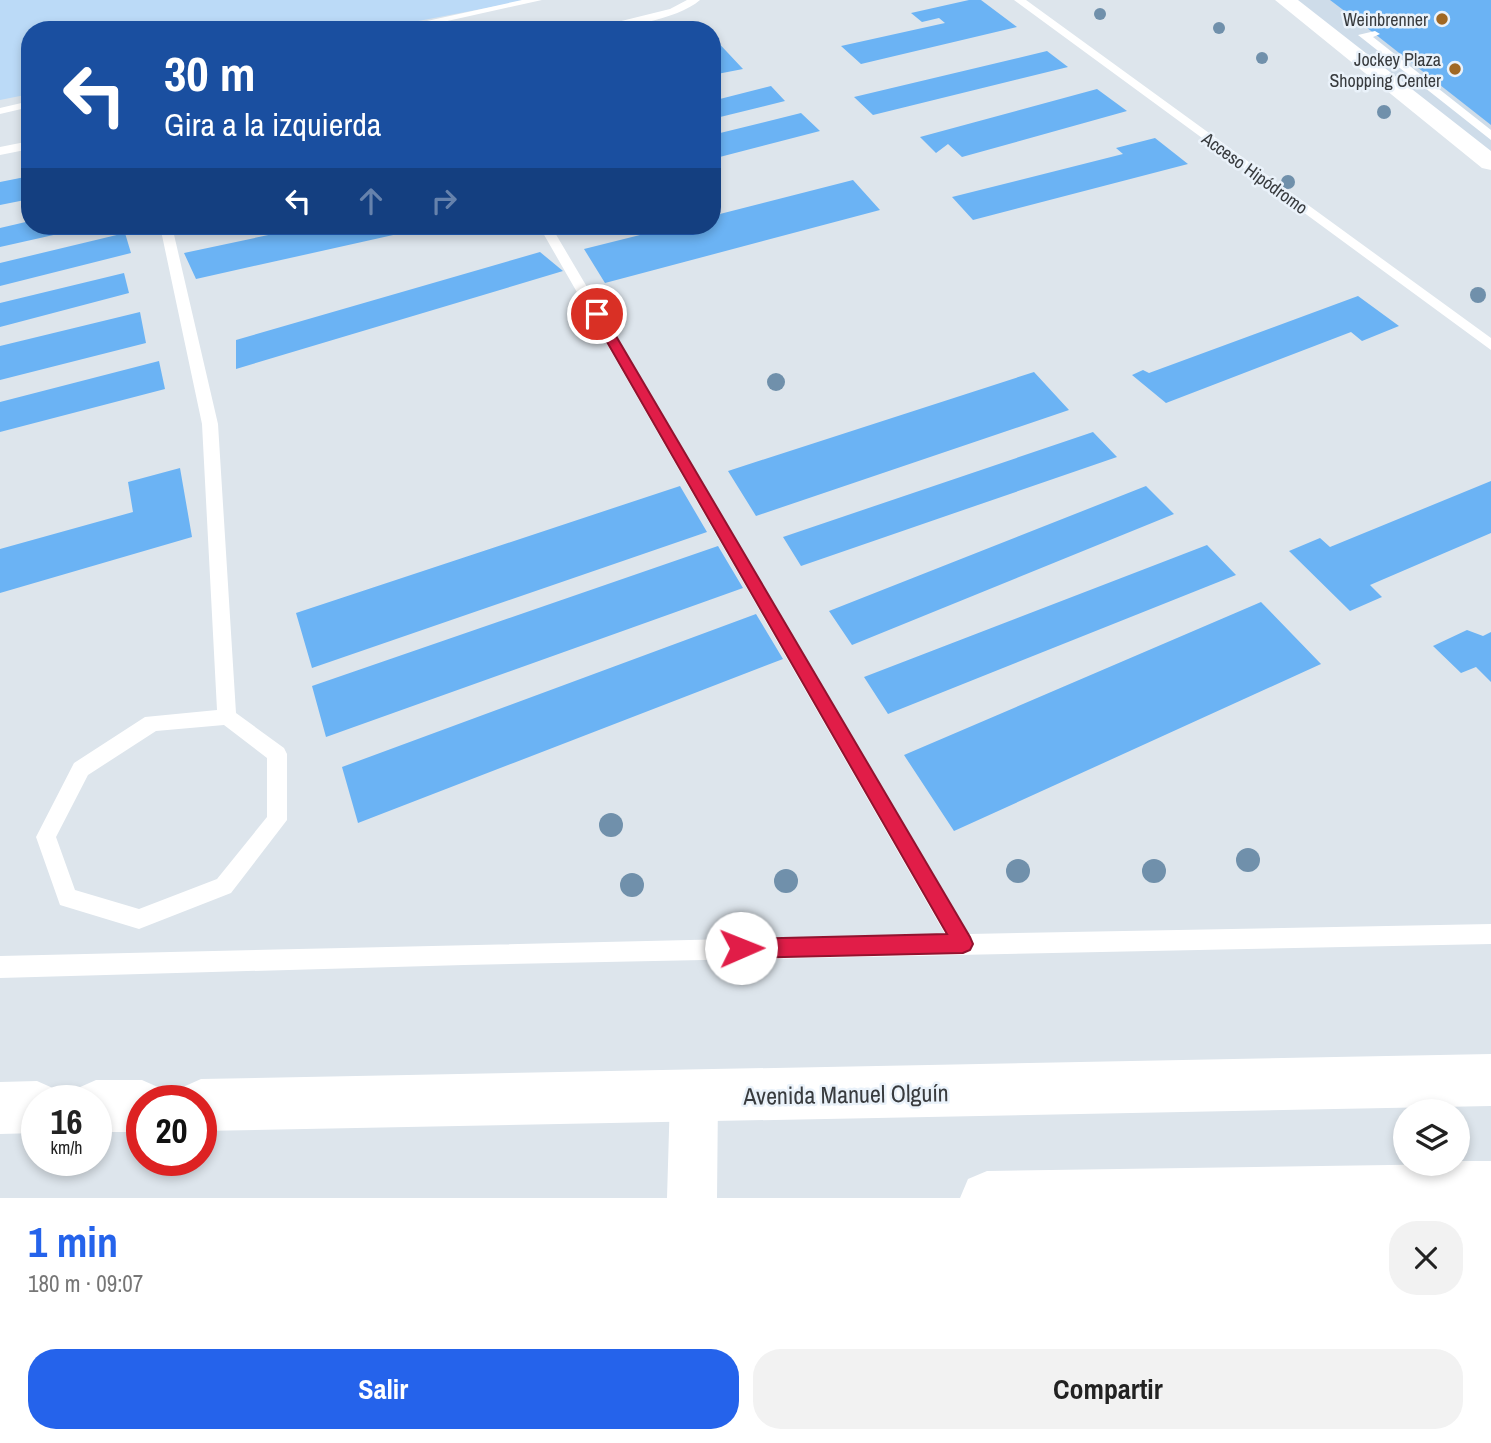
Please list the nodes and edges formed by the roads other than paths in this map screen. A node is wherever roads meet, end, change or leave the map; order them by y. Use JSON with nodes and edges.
{"nodes":[{"id":1,"x":537,"y":0,"type":"edge"},
{"id":2,"x":695,"y":0,"type":"edge"},
{"id":3,"x":1019,"y":0,"type":"edge"},
{"id":4,"x":1285,"y":0,"type":"edge"},
{"id":5,"x":435,"y":21,"type":"edge"},
{"id":6,"x":629,"y":21,"type":"edge"},
{"id":7,"x":1375,"y":34,"type":"dead end"},
{"id":8,"x":21,"y":106,"type":"edge"},
{"id":9,"x":0,"y":111,"type":"edge"},
{"id":10,"x":1491,"y":136,"type":"edge"},
{"id":11,"x":21,"y":147,"type":"edge"},
{"id":12,"x":0,"y":151,"type":"edge"},
{"id":13,"x":1491,"y":163,"type":"edge"},
{"id":14,"x":168,"y":235,"type":"edge"},
{"id":15,"x":550,"y":235,"type":"edge"},
{"id":16,"x":1491,"y":345,"type":"edge"},
{"id":17,"x":227,"y":717,"type":"junction"},
{"id":18,"x":1491,"y":934,"type":"edge"},
{"id":19,"x":963,"y":944,"type":"junction"},
{"id":20,"x":0,"y":967,"type":"edge"},
{"id":21,"x":1491,"y":1080,"type":"edge"},
{"id":22,"x":694,"y":1097,"type":"junction"},
{"id":23,"x":217,"y":1105,"type":"edge"},
{"id":24,"x":21,"y":1107,"type":"edge"},
{"id":25,"x":0,"y":1108,"type":"edge"},
{"id":26,"x":1491,"y":1188,"type":"edge"},
{"id":27,"x":692,"y":1198,"type":"edge"},
{"id":28,"x":986,"y":1198,"type":"edge"}],
"edges":[{"from":1,"to":5,"type":"lane"},
{"from":2,"to":6,"type":"lane"},
{"from":3,"to":16,"type":"lane","name":"Acceso Hipódromo"},
{"from":4,"to":13,"type":"street"},
{"from":7,"to":10,"type":"lane"},
{"from":8,"to":9,"type":"lane"},
{"from":11,"to":12,"type":"lane"},
{"from":14,"to":17,"type":"lane"},
{"from":15,"to":19,"type":"lane"},
{"from":17,"to":17,"type":"lane"},
{"from":18,"to":19,"type":"lane"},
{"from":19,"to":20,"type":"lane"},
{"from":21,"to":22,"type":"street","name":"Avenida Manuel Olguín"},
{"from":22,"to":23,"type":"street","name":"Avenida Manuel Olguín"},
{"from":22,"to":27,"type":"street"},
{"from":24,"to":25,"type":"street"},
{"from":26,"to":28,"type":"street"}]}
